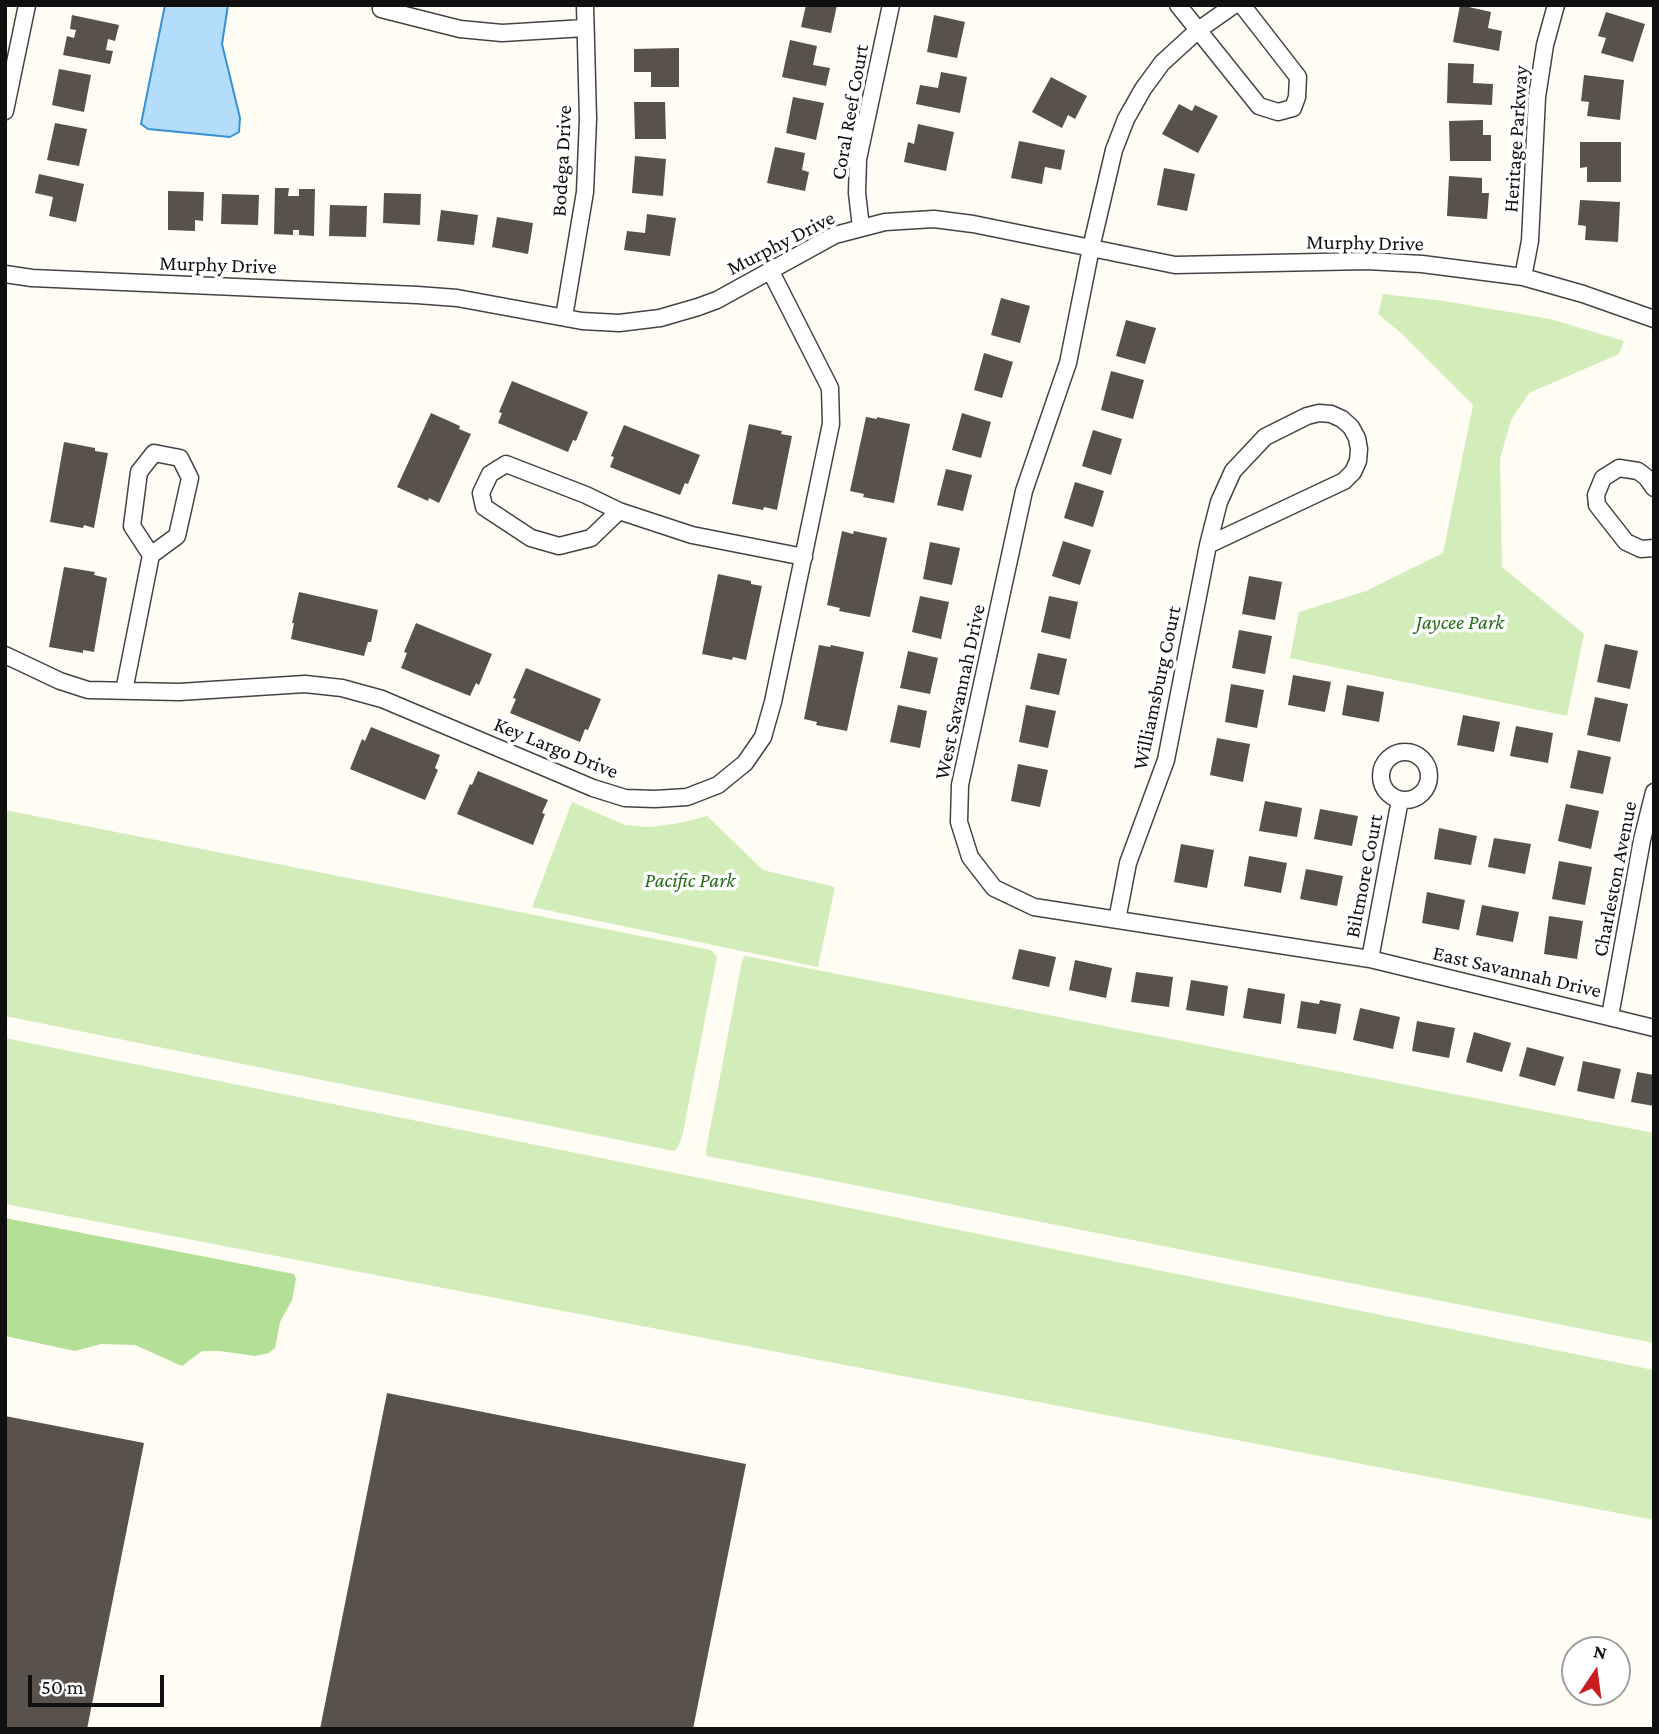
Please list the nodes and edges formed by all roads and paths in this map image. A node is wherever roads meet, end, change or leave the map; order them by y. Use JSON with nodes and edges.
{"nodes":[{"id":1,"x":27,"y":5,"type":"edge"},
{"id":2,"x":585,"y":5,"type":"edge"},
{"id":3,"x":891,"y":5,"type":"edge"},
{"id":4,"x":1178,"y":5,"type":"edge"},
{"id":5,"x":1234,"y":5,"type":"edge"},
{"id":6,"x":1242,"y":5,"type":"edge"},
{"id":7,"x":1556,"y":5,"type":"edge"},
{"id":8,"x":381,"y":9,"type":"dead end"},
{"id":9,"x":585,"y":28,"type":"junction"},
{"id":10,"x":1197,"y":31,"type":"junction"},
{"id":11,"x":5,"y":111,"type":"edge"},
{"id":12,"x":861,"y":227,"type":"junction"},
{"id":13,"x":1091,"y":248,"type":"junction"},
{"id":14,"x":769,"y":270,"type":"junction"},
{"id":15,"x":5,"y":274,"type":"edge"},
{"id":16,"x":1523,"y":277,"type":"junction"},
{"id":17,"x":564,"y":317,"type":"junction"},
{"id":18,"x":1654,"y":319,"type":"edge"},
{"id":19,"x":1654,"y":488,"type":"edge"},
{"id":20,"x":619,"y":511,"type":"junction"},
{"id":21,"x":1208,"y":545,"type":"junction"},
{"id":22,"x":1654,"y":548,"type":"edge"},
{"id":23,"x":151,"y":555,"type":"junction"},
{"id":24,"x":804,"y":557,"type":"junction"},
{"id":25,"x":5,"y":655,"type":"edge"},
{"id":26,"x":124,"y":691,"type":"junction"},
{"id":27,"x":1654,"y":792,"type":"edge"},
{"id":28,"x":1400,"y":800,"type":"dead end"},
{"id":29,"x":1117,"y":920,"type":"junction"},
{"id":30,"x":1370,"y":959,"type":"junction"},
{"id":31,"x":1610,"y":1016,"type":"junction"},
{"id":32,"x":1654,"y":1028,"type":"edge"}],
"edges":[{"from":1,"to":11,"type":"street"},
{"from":2,"to":9,"type":"street","name":"Bodega Drive"},
{"from":3,"to":12,"type":"street","name":"Coral Reef Court"},
{"from":4,"to":10,"type":"street"},
{"from":5,"to":10,"type":"street","name":"West Savannah Drive"},
{"from":6,"to":10,"type":"street"},
{"from":7,"to":16,"type":"street","name":"Heritage Parkway"},
{"from":8,"to":9,"type":"street"},
{"from":9,"to":17,"type":"street","name":"Bodega Drive"},
{"from":10,"to":13,"type":"street","name":"West Savannah Drive"},
{"from":12,"to":13,"type":"street","name":"Murphy Drive"},
{"from":12,"to":14,"type":"street","name":"Murphy Drive"},
{"from":13,"to":16,"type":"street","name":"Murphy Drive"},
{"from":13,"to":29,"type":"street","name":"West Savannah Drive"},
{"from":14,"to":17,"type":"street","name":"Murphy Drive"},
{"from":14,"to":24,"type":"street","name":"Key Largo Drive"},
{"from":15,"to":17,"type":"street","name":"Murphy Drive"},
{"from":16,"to":18,"type":"street","name":"Murphy Drive"},
{"from":19,"to":22,"type":"street"},
{"from":20,"to":20,"type":"street"},
{"from":20,"to":24,"type":"street"},
{"from":21,"to":21,"type":"street","name":"Williamsburg Court"},
{"from":21,"to":29,"type":"street","name":"Williamsburg Court"},
{"from":23,"to":23,"type":"street"},
{"from":23,"to":26,"type":"street"},
{"from":24,"to":26,"type":"street","name":"Key Largo Drive"},
{"from":25,"to":26,"type":"street","name":"Key Largo Drive"},
{"from":27,"to":31,"type":"street","name":"Charleston Avenue"},
{"from":28,"to":30,"type":"street","name":"Biltmore Court"},
{"from":29,"to":30,"type":"street","name":"West Savannah Drive"},
{"from":30,"to":31,"type":"street","name":"East Savannah Drive"},
{"from":31,"to":32,"type":"street","name":"East Savannah Drive"}]}
